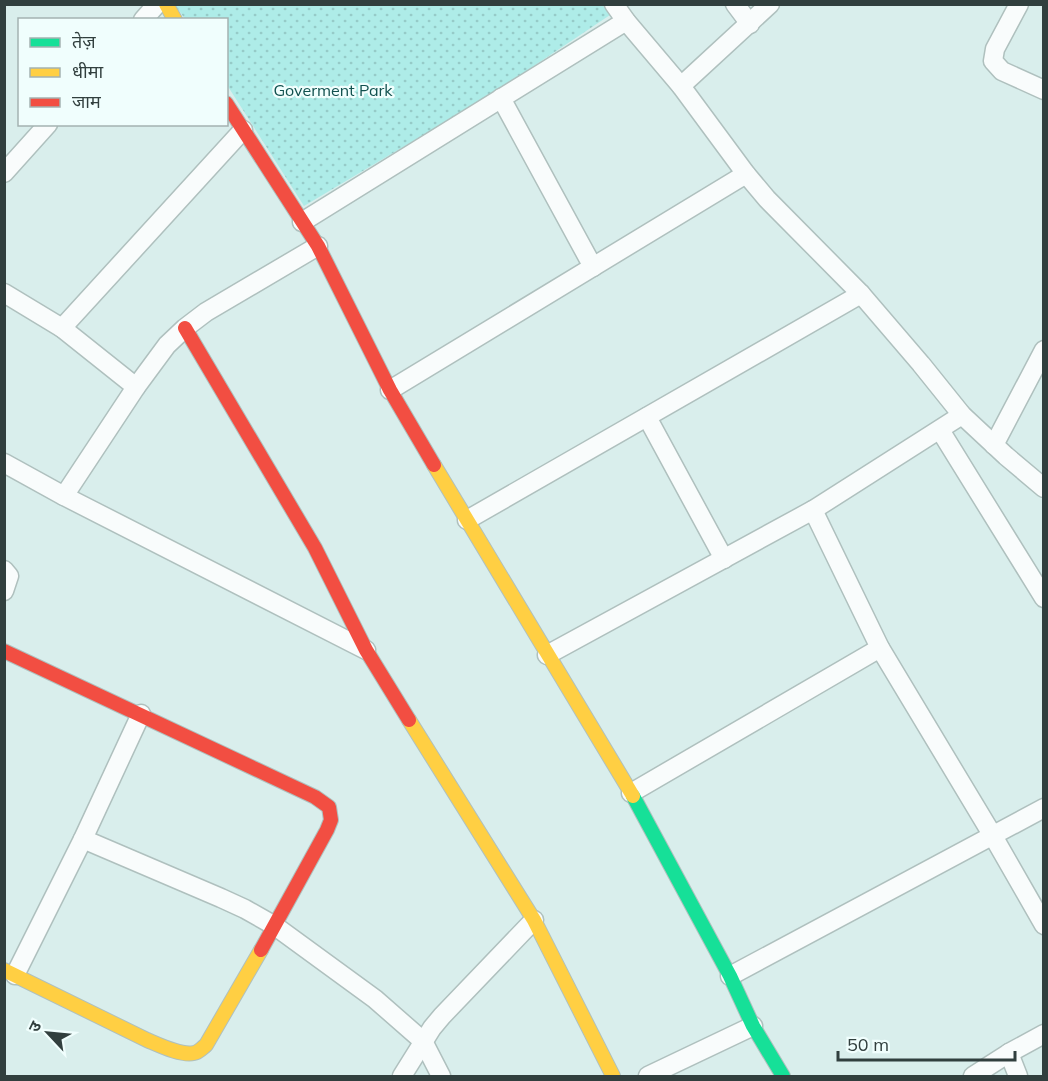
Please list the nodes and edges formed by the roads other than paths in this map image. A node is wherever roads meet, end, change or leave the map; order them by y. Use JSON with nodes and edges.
{"nodes":[{"id":1,"x":157,"y":4,"type":"edge"},
{"id":2,"x":166,"y":4,"type":"edge"},
{"id":3,"x":614,"y":4,"type":"edge"},
{"id":4,"x":735,"y":4,"type":"edge"},
{"id":5,"x":770,"y":4,"type":"edge"},
{"id":6,"x":1019,"y":4,"type":"edge"},
{"id":7,"x":145,"y":18,"type":"edge"},
{"id":8,"x":174,"y":18,"type":"edge"},
{"id":9,"x":626,"y":21,"type":"junction"},
{"id":10,"x":750,"y":24,"type":"junction"},
{"id":11,"x":681,"y":86,"type":"junction"},
{"id":12,"x":1044,"y":90,"type":"edge"},
{"id":13,"x":501,"y":98,"type":"junction"},
{"id":14,"x":228,"y":106,"type":"edge"},
{"id":15,"x":46,"y":126,"type":"edge"},
{"id":16,"x":243,"y":130,"type":"junction"},
{"id":17,"x":4,"y":173,"type":"edge"},
{"id":18,"x":746,"y":174,"type":"junction"},
{"id":19,"x":302,"y":222,"type":"junction"},
{"id":20,"x":318,"y":246,"type":"junction"},
{"id":21,"x":593,"y":267,"type":"junction"},
{"id":22,"x":4,"y":293,"type":"edge"},
{"id":23,"x":861,"y":294,"type":"junction"},
{"id":24,"x":62,"y":328,"type":"junction"},
{"id":25,"x":185,"y":328,"type":"junction"},
{"id":26,"x":1044,"y":350,"type":"edge"},
{"id":27,"x":136,"y":387,"type":"junction"},
{"id":28,"x":390,"y":390,"type":"junction"},
{"id":29,"x":962,"y":415,"type":"junction"},
{"id":30,"x":646,"y":417,"type":"junction"},
{"id":31,"x":940,"y":430,"type":"junction"},
{"id":32,"x":994,"y":445,"type":"junction"},
{"id":33,"x":4,"y":463,"type":"edge"},
{"id":34,"x":1044,"y":488,"type":"edge"},
{"id":35,"x":64,"y":496,"type":"junction"},
{"id":36,"x":813,"y":510,"type":"junction"},
{"id":37,"x":467,"y":520,"type":"junction"},
{"id":38,"x":724,"y":559,"type":"junction"},
{"id":39,"x":4,"y":570,"type":"edge"},
{"id":40,"x":4,"y":591,"type":"edge"},
{"id":41,"x":1044,"y":598,"type":"edge"},
{"id":42,"x":880,"y":648,"type":"junction"},
{"id":43,"x":366,"y":650,"type":"junction"},
{"id":44,"x":4,"y":651,"type":"edge"},
{"id":45,"x":547,"y":655,"type":"junction"},
{"id":46,"x":141,"y":714,"type":"junction"},
{"id":47,"x":631,"y":793,"type":"junction"},
{"id":48,"x":1044,"y":808,"type":"edge"},
{"id":49,"x":993,"y":836,"type":"junction"},
{"id":50,"x":83,"y":840,"type":"junction"},
{"id":51,"x":534,"y":920,"type":"junction"},
{"id":52,"x":1044,"y":925,"type":"edge"},
{"id":53,"x":275,"y":926,"type":"junction"},
{"id":54,"x":10,"y":972,"type":"edge"},
{"id":55,"x":730,"y":976,"type":"junction"},
{"id":56,"x":753,"y":1026,"type":"junction"},
{"id":57,"x":1044,"y":1034,"type":"edge"},
{"id":58,"x":423,"y":1041,"type":"junction"},
{"id":59,"x":1009,"y":1053,"type":"junction"},
{"id":60,"x":402,"y":1077,"type":"edge"},
{"id":61,"x":441,"y":1077,"type":"edge"},
{"id":62,"x":613,"y":1077,"type":"edge"},
{"id":63,"x":648,"y":1077,"type":"edge"},
{"id":64,"x":783,"y":1077,"type":"edge"},
{"id":65,"x":972,"y":1077,"type":"edge"},
{"id":66,"x":1018,"y":1077,"type":"edge"}],
"edges":[{"from":1,"to":7,"type":"street"},
{"from":2,"to":8,"type":"street"},
{"from":3,"to":9,"type":"street"},
{"from":4,"to":10,"type":"street"},
{"from":5,"to":10,"type":"street"},
{"from":6,"to":12,"type":"street"},
{"from":9,"to":11,"type":"street"},
{"from":9,"to":13,"type":"street"},
{"from":10,"to":11,"type":"street"},
{"from":11,"to":18,"type":"street"},
{"from":13,"to":19,"type":"street"},
{"from":13,"to":21,"type":"street"},
{"from":14,"to":16,"type":"street"},
{"from":15,"to":17,"type":"street"},
{"from":16,"to":19,"type":"street"},
{"from":16,"to":24,"type":"street"},
{"from":18,"to":21,"type":"street"},
{"from":18,"to":23,"type":"street"},
{"from":19,"to":20,"type":"street"},
{"from":20,"to":25,"type":"street"},
{"from":20,"to":28,"type":"street"},
{"from":21,"to":28,"type":"street"},
{"from":22,"to":24,"type":"street"},
{"from":23,"to":29,"type":"street"},
{"from":23,"to":30,"type":"street"},
{"from":24,"to":27,"type":"street"},
{"from":25,"to":27,"type":"street"},
{"from":25,"to":43,"type":"street"},
{"from":26,"to":32,"type":"street"},
{"from":27,"to":35,"type":"street"},
{"from":28,"to":37,"type":"street"},
{"from":29,"to":31,"type":"street"},
{"from":29,"to":32,"type":"street"},
{"from":30,"to":37,"type":"street"},
{"from":30,"to":38,"type":"street"},
{"from":31,"to":36,"type":"street"},
{"from":31,"to":41,"type":"street"},
{"from":32,"to":34,"type":"street"},
{"from":33,"to":35,"type":"street"},
{"from":35,"to":43,"type":"street"},
{"from":36,"to":38,"type":"street"},
{"from":36,"to":42,"type":"street"},
{"from":37,"to":45,"type":"street"},
{"from":38,"to":45,"type":"street"},
{"from":39,"to":40,"type":"street"},
{"from":42,"to":47,"type":"street"},
{"from":42,"to":49,"type":"street"},
{"from":43,"to":51,"type":"street"},
{"from":44,"to":46,"type":"street"},
{"from":45,"to":47,"type":"street"},
{"from":46,"to":50,"type":"street"},
{"from":46,"to":53,"type":"street"},
{"from":47,"to":55,"type":"street"},
{"from":48,"to":49,"type":"street"},
{"from":49,"to":52,"type":"street"},
{"from":49,"to":55,"type":"street"},
{"from":50,"to":53,"type":"street"},
{"from":50,"to":54,"type":"street"},
{"from":51,"to":58,"type":"street"},
{"from":51,"to":62,"type":"street"},
{"from":53,"to":54,"type":"street"},
{"from":53,"to":58,"type":"street"},
{"from":55,"to":56,"type":"street"},
{"from":56,"to":63,"type":"street"},
{"from":56,"to":64,"type":"street"},
{"from":57,"to":59,"type":"street"},
{"from":58,"to":60,"type":"street"},
{"from":58,"to":61,"type":"street"},
{"from":59,"to":65,"type":"street"},
{"from":59,"to":66,"type":"street"}]}
